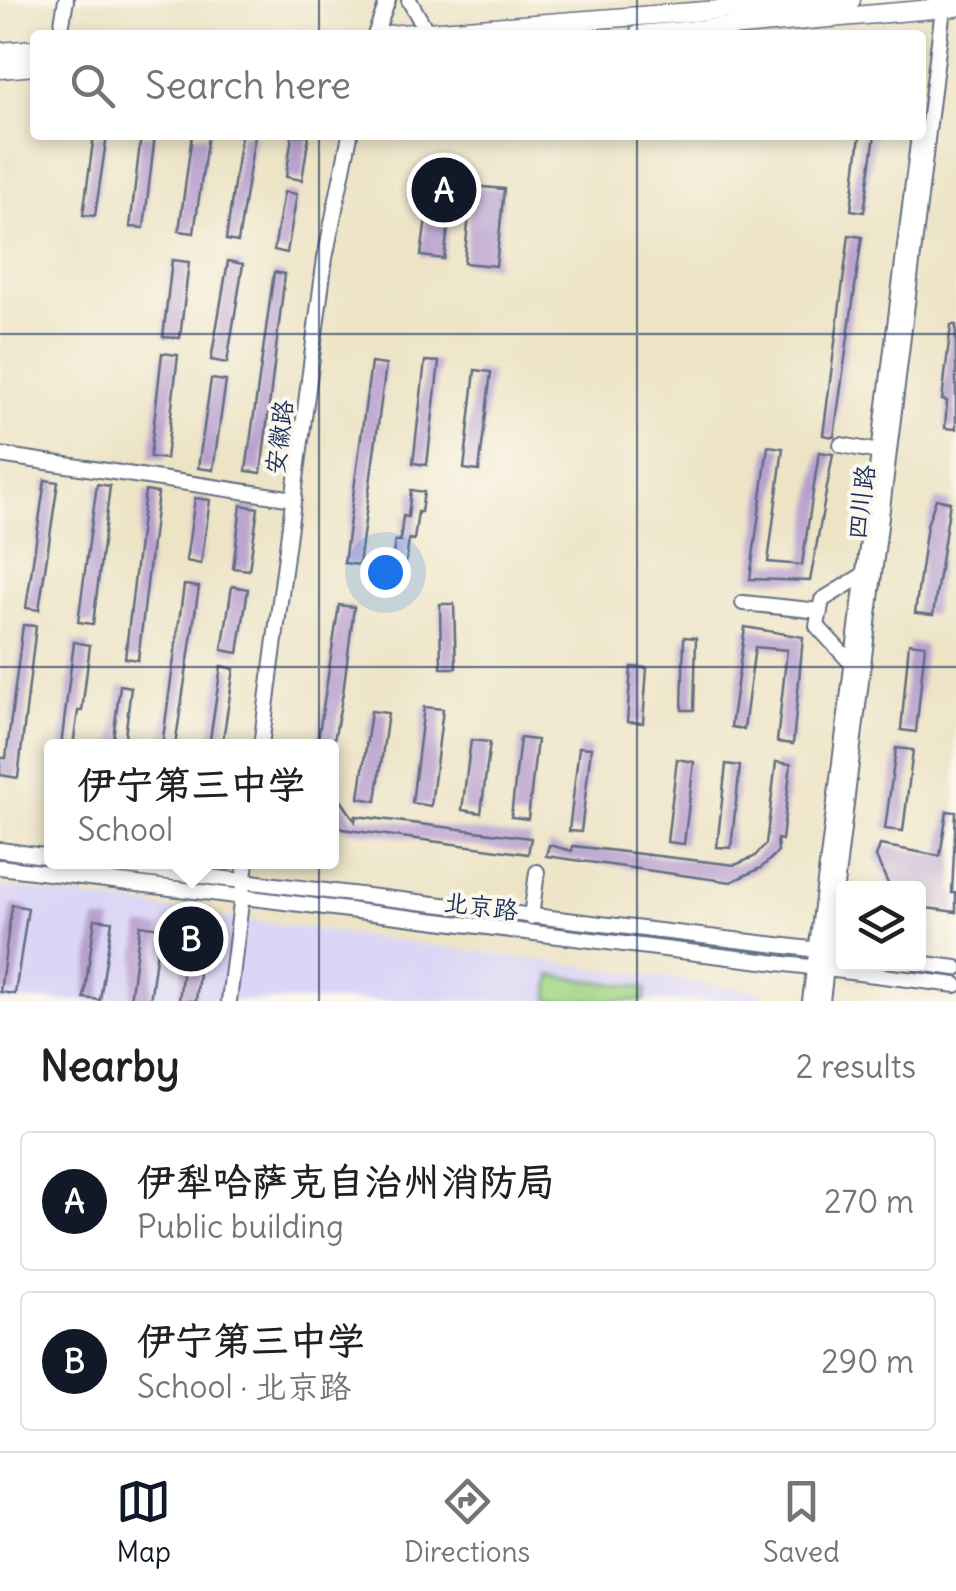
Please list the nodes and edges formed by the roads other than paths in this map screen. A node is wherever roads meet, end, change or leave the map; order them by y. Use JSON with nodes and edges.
{"nodes":[{"id":1,"x":66,"y":0,"type":"edge"},
{"id":2,"x":388,"y":0,"type":"edge"},
{"id":3,"x":409,"y":0,"type":"edge"},
{"id":4,"x":851,"y":0,"type":"edge"},
{"id":5,"x":774,"y":3,"type":"edge"},
{"id":6,"x":943,"y":5,"type":"edge"},
{"id":7,"x":61,"y":30,"type":"edge"},
{"id":8,"x":377,"y":30,"type":"edge"},
{"id":9,"x":426,"y":30,"type":"edge"},
{"id":10,"x":451,"y":30,"type":"edge"},
{"id":11,"x":689,"y":30,"type":"edge"},
{"id":12,"x":30,"y":49,"type":"edge"},
{"id":13,"x":0,"y":52,"type":"edge"},
{"id":14,"x":30,"y":67,"type":"edge"},
{"id":15,"x":0,"y":70,"type":"edge"},
{"id":16,"x":926,"y":91,"type":"edge"},
{"id":17,"x":349,"y":140,"type":"edge"},
{"id":18,"x":917,"y":140,"type":"edge"},
{"id":19,"x":841,"y":445,"type":"dead end"},
{"id":20,"x":879,"y":452,"type":"junction"},
{"id":21,"x":0,"y":455,"type":"edge"},
{"id":22,"x":294,"y":499,"type":"junction"},
{"id":23,"x":864,"y":575,"type":"junction"},
{"id":24,"x":743,"y":603,"type":"dead end"},
{"id":25,"x":820,"y":611,"type":"junction"},
{"id":26,"x":852,"y":664,"type":"junction"},
{"id":27,"x":263,"y":739,"type":"edge"},
{"id":28,"x":0,"y":850,"type":"edge"},
{"id":29,"x":44,"y":856,"type":"edge"},
{"id":30,"x":0,"y":867,"type":"edge"},
{"id":31,"x":135,"y":869,"type":"edge"},
{"id":32,"x":245,"y":869,"type":"edge"},
{"id":33,"x":537,"y":872,"type":"dead end"},
{"id":34,"x":244,"y":884,"type":"junction"},
{"id":35,"x":242,"y":900,"type":"junction"},
{"id":36,"x":532,"y":917,"type":"junction"},
{"id":37,"x":829,"y":951,"type":"edge"},
{"id":38,"x":926,"y":964,"type":"edge"},
{"id":39,"x":821,"y":968,"type":"junction"},
{"id":40,"x":956,"y":968,"type":"edge"},
{"id":41,"x":956,"y":985,"type":"edge"},
{"id":42,"x":229,"y":1001,"type":"edge"},
{"id":43,"x":810,"y":1001,"type":"edge"},
{"id":44,"x":822,"y":1001,"type":"edge"}],
"edges":[{"from":1,"to":7,"type":"street"},
{"from":2,"to":8,"type":"street"},
{"from":3,"to":9,"type":"street"},
{"from":4,"to":5,"type":"main road"},
{"from":5,"to":10,"type":"main road"},
{"from":6,"to":11,"type":"main road"},
{"from":6,"to":16,"type":"street"},
{"from":6,"to":37,"type":"street","name":"四川路"},
{"from":12,"to":13,"type":"main road"},
{"from":14,"to":15,"type":"main road"},
{"from":17,"to":22,"type":"street","name":"安徽路"},
{"from":18,"to":20,"type":"street","name":"四川路"},
{"from":19,"to":20,"type":"street"},
{"from":20,"to":23,"type":"street","name":"四川路"},
{"from":21,"to":22,"type":"street"},
{"from":22,"to":27,"type":"street","name":"安徽路"},
{"from":23,"to":25,"type":"street"},
{"from":23,"to":26,"type":"street","name":"四川路"},
{"from":24,"to":25,"type":"street"},
{"from":25,"to":26,"type":"street"},
{"from":26,"to":37,"type":"street","name":"四川路"},
{"from":28,"to":29,"type":"street"},
{"from":30,"to":35,"type":"street","name":"北京路"},
{"from":31,"to":34,"type":"street","name":"北京路"},
{"from":32,"to":34,"type":"street"},
{"from":33,"to":36,"type":"street"},
{"from":34,"to":35,"type":"street"},
{"from":34,"to":36,"type":"street","name":"北京路"},
{"from":35,"to":39,"type":"street","name":"北京路"},
{"from":35,"to":42,"type":"street"},
{"from":36,"to":37,"type":"street","name":"北京路"},
{"from":37,"to":39,"type":"street","name":"四川路"},
{"from":38,"to":40,"type":"street"},
{"from":39,"to":41,"type":"street","name":"北京路"},
{"from":39,"to":43,"type":"street","name":"四川路"},
{"from":39,"to":44,"type":"street","name":"四川路"}]}
